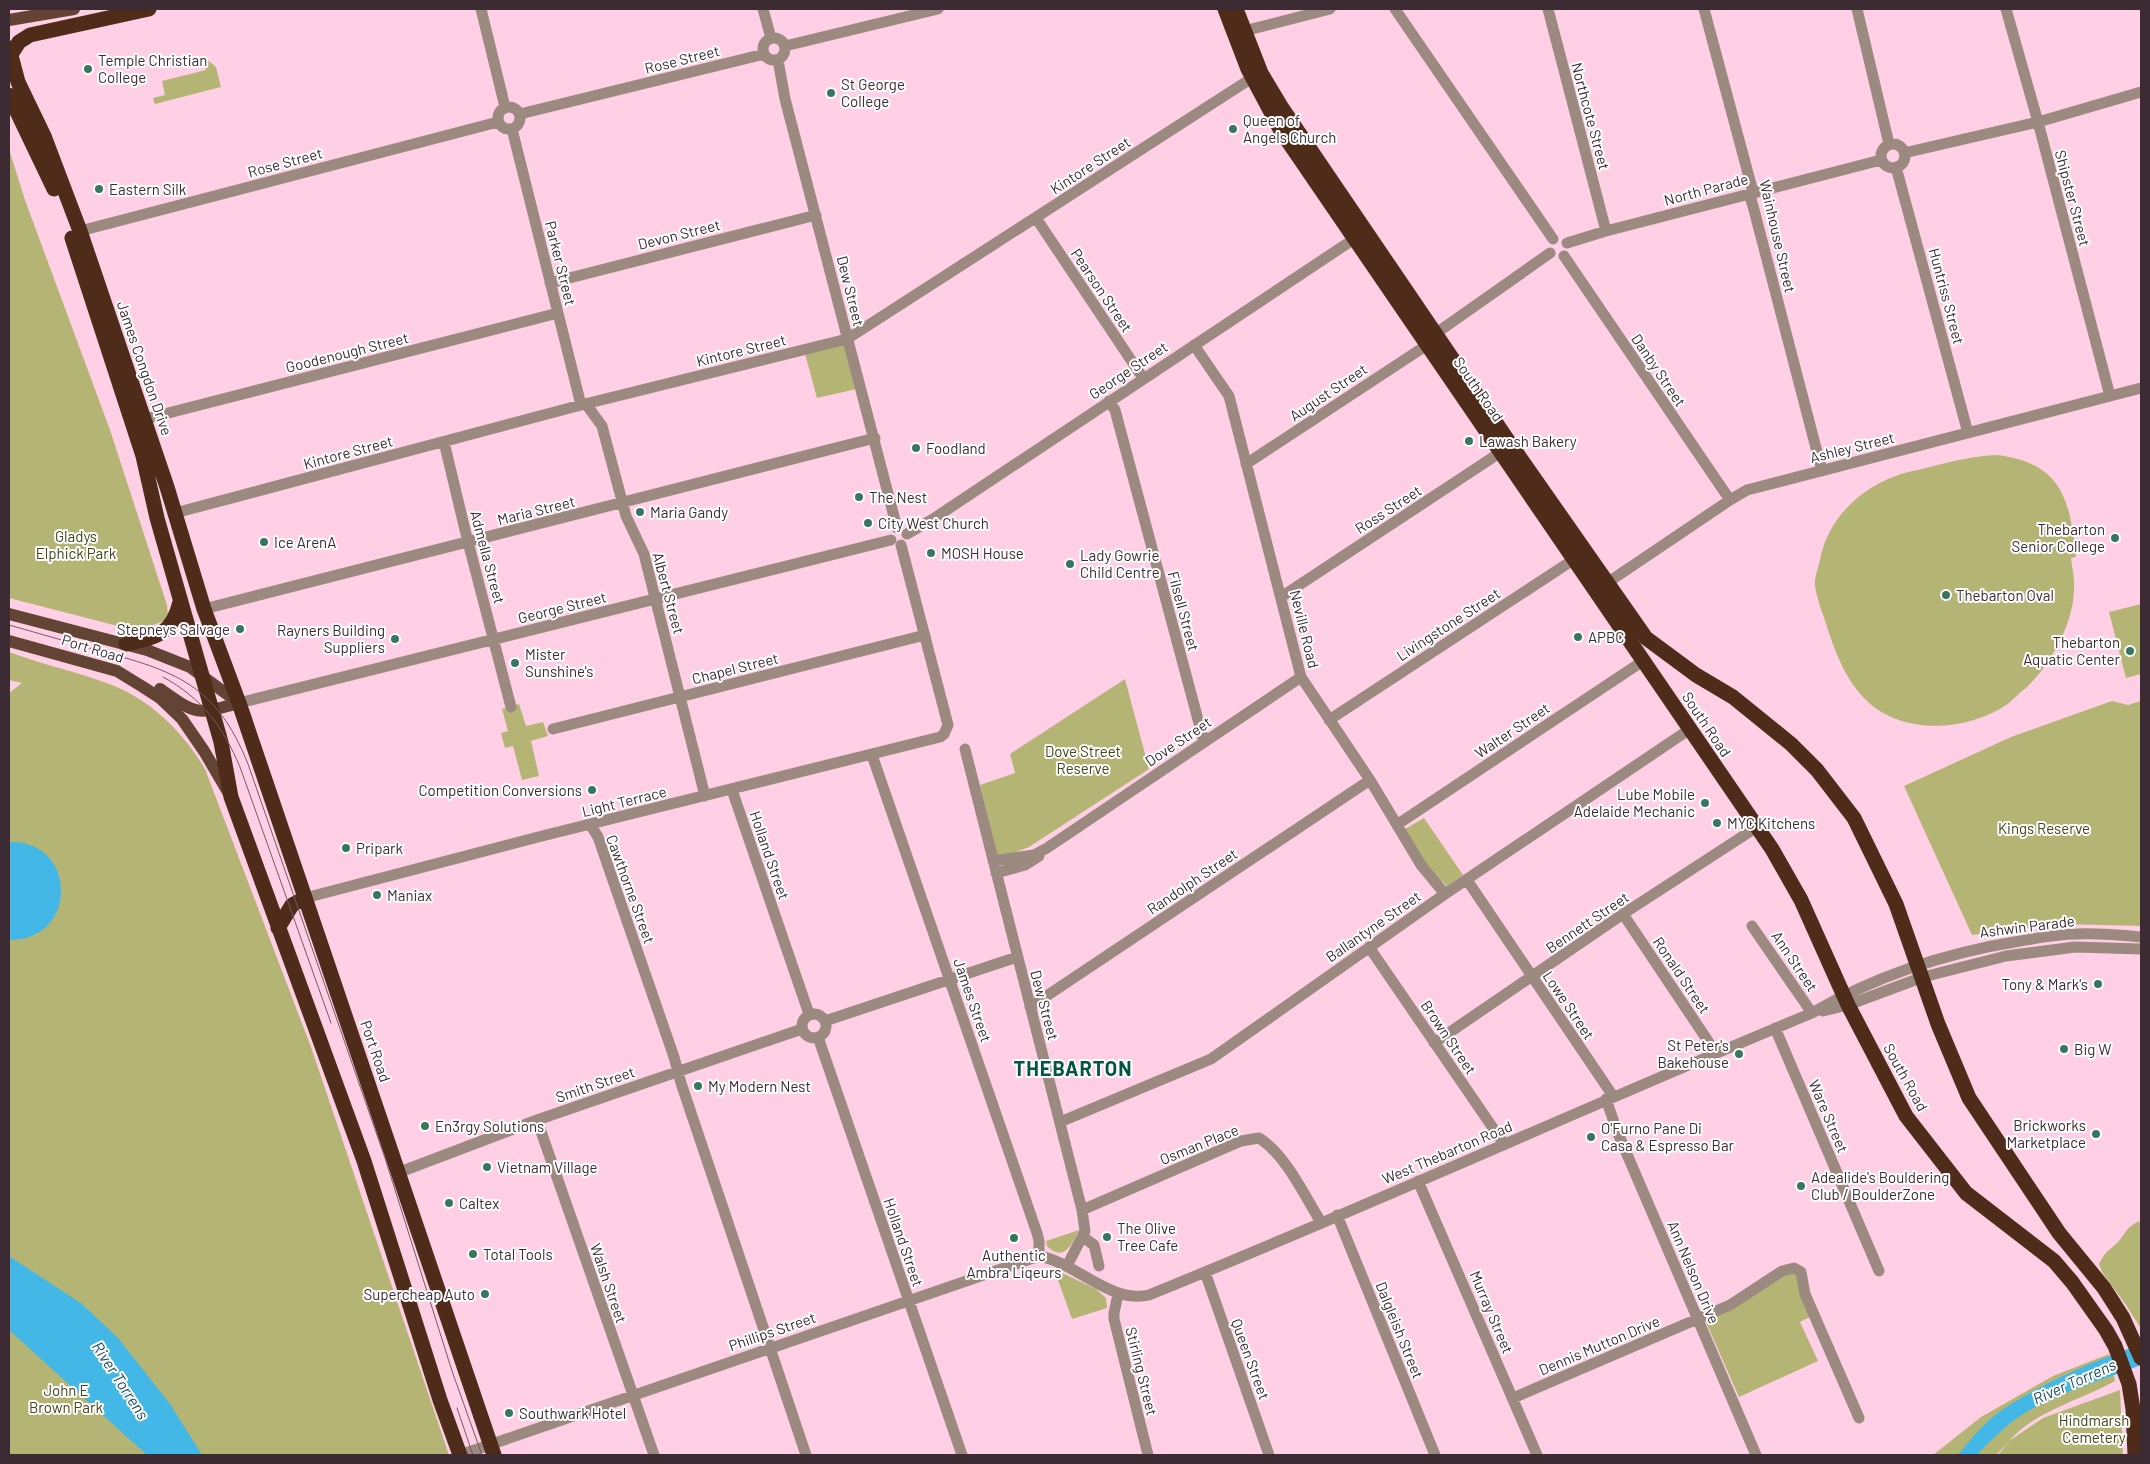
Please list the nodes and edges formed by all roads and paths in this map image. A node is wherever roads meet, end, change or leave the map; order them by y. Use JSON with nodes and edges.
{"nodes":[{"id":1,"x":74,"y":9,"type":"edge"},
{"id":2,"x":149,"y":9,"type":"edge"},
{"id":3,"x":481,"y":9,"type":"edge"},
{"id":4,"x":763,"y":9,"type":"edge"},
{"id":5,"x":938,"y":9,"type":"edge"},
{"id":6,"x":1224,"y":9,"type":"edge"},
{"id":7,"x":1236,"y":9,"type":"edge"},
{"id":8,"x":1330,"y":9,"type":"edge"},
{"id":9,"x":1395,"y":9,"type":"edge"},
{"id":10,"x":1548,"y":9,"type":"edge"},
{"id":11,"x":1704,"y":9,"type":"edge"},
{"id":12,"x":1857,"y":9,"type":"edge"},
{"id":13,"x":2006,"y":9,"type":"edge"},
{"id":14,"x":14,"y":19,"type":"edge"},
{"id":15,"x":1244,"y":31,"type":"junction"},
{"id":16,"x":771,"y":38,"type":"junction"},
{"id":17,"x":785,"y":46,"type":"junction"},
{"id":18,"x":10,"y":52,"type":"edge"},
{"id":19,"x":764,"y":54,"type":"junction"},
{"id":20,"x":778,"y":60,"type":"junction"},
{"id":21,"x":1252,"y":78,"type":"junction"},
{"id":22,"x":2141,"y":92,"type":"edge"},
{"id":23,"x":9,"y":95,"type":"edge"},
{"id":24,"x":505,"y":107,"type":"junction"},
{"id":25,"x":520,"y":114,"type":"junction"},
{"id":26,"x":498,"y":122,"type":"junction"},
{"id":27,"x":2038,"y":122,"type":"junction"},
{"id":28,"x":512,"y":129,"type":"junction"},
{"id":29,"x":1890,"y":144,"type":"junction"},
{"id":30,"x":1904,"y":153,"type":"junction"},
{"id":31,"x":1881,"y":160,"type":"junction"},
{"id":32,"x":1896,"y":167,"type":"junction"},
{"id":33,"x":1753,"y":192,"type":"junction"},
{"id":34,"x":816,"y":215,"type":"junction"},
{"id":35,"x":1036,"y":218,"type":"junction"},
{"id":36,"x":1606,"y":230,"type":"junction"},
{"id":37,"x":75,"y":232,"type":"junction"},
{"id":38,"x":1360,"y":235,"type":"junction"},
{"id":39,"x":1553,"y":239,"type":"junction"},
{"id":40,"x":1568,"y":243,"type":"junction"},
{"id":41,"x":1550,"y":253,"type":"junction"},
{"id":42,"x":1564,"y":256,"type":"junction"},
{"id":43,"x":550,"y":282,"type":"junction"},
{"id":44,"x":558,"y":313,"type":"junction"},
{"id":45,"x":847,"y":339,"type":"junction"},
{"id":46,"x":1431,"y":340,"type":"junction"},
{"id":47,"x":1194,"y":345,"type":"junction"},
{"id":48,"x":1143,"y":378,"type":"junction"},
{"id":49,"x":2141,"y":388,"type":"edge"},
{"id":50,"x":2110,"y":396,"type":"junction"},
{"id":51,"x":1109,"y":401,"type":"junction"},
{"id":52,"x":584,"y":405,"type":"junction"},
{"id":53,"x":138,"y":421,"type":"junction"},
{"id":54,"x":1968,"y":433,"type":"junction"},
{"id":55,"x":875,"y":438,"type":"junction"},
{"id":56,"x":444,"y":442,"type":"junction"},
{"id":57,"x":1506,"y":449,"type":"junction"},
{"id":58,"x":1246,"y":464,"type":"junction"},
{"id":59,"x":1822,"y":470,"type":"junction"},
{"id":60,"x":1730,"y":500,"type":"junction"},
{"id":61,"x":623,"y":503,"type":"junction"},
{"id":62,"x":175,"y":513,"type":"junction"},
{"id":63,"x":157,"y":518,"type":"junction"},
{"id":64,"x":902,"y":531,"type":"junction"},
{"id":65,"x":468,"y":542,"type":"junction"},
{"id":66,"x":896,"y":542,"type":"junction"},
{"id":67,"x":1579,"y":556,"type":"junction"},
{"id":68,"x":1601,"y":587,"type":"junction"},
{"id":69,"x":1281,"y":597,"type":"junction"},
{"id":70,"x":656,"y":599,"type":"junction"},
{"id":71,"x":180,"y":602,"type":"junction"},
{"id":72,"x":204,"y":609,"type":"junction"},
{"id":73,"x":9,"y":614,"type":"edge"},
{"id":74,"x":925,"y":635,"type":"junction"},
{"id":75,"x":494,"y":640,"type":"junction"},
{"id":76,"x":9,"y":641,"type":"edge"},
{"id":77,"x":126,"y":644,"type":"junction"},
{"id":78,"x":1643,"y":661,"type":"junction"},
{"id":79,"x":117,"y":671,"type":"junction"},
{"id":80,"x":201,"y":674,"type":"junction"},
{"id":81,"x":1301,"y":677,"type":"junction"},
{"id":82,"x":681,"y":698,"type":"junction"},
{"id":83,"x":239,"y":703,"type":"junction"},
{"id":84,"x":511,"y":707,"type":"dead end"},
{"id":85,"x":212,"y":710,"type":"junction"},
{"id":86,"x":1329,"y":720,"type":"junction"},
{"id":87,"x":1690,"y":729,"type":"junction"},
{"id":88,"x":553,"y":730,"type":"dead end"},
{"id":89,"x":1204,"y":742,"type":"junction"},
{"id":90,"x":965,"y":750,"type":"dead end"},
{"id":91,"x":872,"y":754,"type":"junction"},
{"id":92,"x":1370,"y":780,"type":"junction"},
{"id":93,"x":732,"y":790,"type":"junction"},
{"id":94,"x":705,"y":796,"type":"junction"},
{"id":95,"x":231,"y":797,"type":"junction"},
{"id":96,"x":590,"y":824,"type":"junction"},
{"id":97,"x":1398,"y":824,"type":"junction"},
{"id":98,"x":1757,"y":827,"type":"junction"},
{"id":99,"x":1047,"y":848,"type":"junction"},
{"id":100,"x":993,"y":861,"type":"junction"},
{"id":101,"x":996,"y":873,"type":"junction"},
{"id":102,"x":1467,"y":880,"type":"junction"},
{"id":103,"x":1445,"y":894,"type":"junction"},
{"id":104,"x":305,"y":898,"type":"junction"},
{"id":105,"x":1623,"y":914,"type":"junction"},
{"id":106,"x":1752,"y":926,"type":"dead end"},
{"id":107,"x":278,"y":928,"type":"junction"},
{"id":108,"x":2141,"y":937,"type":"edge"},
{"id":109,"x":1369,"y":947,"type":"junction"},
{"id":110,"x":2141,"y":949,"type":"edge"},
{"id":111,"x":1017,"y":957,"type":"junction"},
{"id":112,"x":1921,"y":970,"type":"junction"},
{"id":113,"x":1532,"y":977,"type":"junction"},
{"id":114,"x":950,"y":980,"type":"junction"},
{"id":115,"x":1846,"y":1000,"type":"junction"},
{"id":116,"x":1030,"y":1007,"type":"junction"},
{"id":117,"x":1812,"y":1013,"type":"junction"},
{"id":118,"x":809,"y":1014,"type":"junction"},
{"id":119,"x":825,"y":1021,"type":"junction"},
{"id":120,"x":1776,"y":1028,"type":"junction"},
{"id":121,"x":802,"y":1029,"type":"junction"},
{"id":122,"x":818,"y":1037,"type":"junction"},
{"id":123,"x":1434,"y":1043,"type":"junction"},
{"id":124,"x":1716,"y":1053,"type":"junction"},
{"id":125,"x":677,"y":1072,"type":"junction"},
{"id":126,"x":1609,"y":1098,"type":"junction"},
{"id":127,"x":537,"y":1120,"type":"junction"},
{"id":128,"x":1060,"y":1122,"type":"junction"},
{"id":129,"x":1504,"y":1144,"type":"junction"},
{"id":130,"x":400,"y":1172,"type":"junction"},
{"id":131,"x":1418,"y":1181,"type":"junction"},
{"id":132,"x":1082,"y":1210,"type":"junction"},
{"id":133,"x":1337,"y":1215,"type":"junction"},
{"id":134,"x":1321,"y":1222,"type":"junction"},
{"id":135,"x":1083,"y":1237,"type":"junction"},
{"id":136,"x":1039,"y":1256,"type":"junction"},
{"id":137,"x":1067,"y":1266,"type":"junction"},
{"id":138,"x":1099,"y":1266,"type":"dead end"},
{"id":139,"x":1879,"y":1271,"type":"dead end"},
{"id":140,"x":1205,"y":1272,"type":"junction"},
{"id":141,"x":1118,"y":1294,"type":"junction"},
{"id":142,"x":908,"y":1300,"type":"junction"},
{"id":143,"x":1698,"y":1319,"type":"junction"},
{"id":144,"x":769,"y":1348,"type":"junction"},
{"id":145,"x":2141,"y":1358,"type":"edge"},
{"id":146,"x":632,"y":1395,"type":"junction"},
{"id":147,"x":1512,"y":1398,"type":"junction"},
{"id":148,"x":1859,"y":1418,"type":"dead end"},
{"id":149,"x":492,"y":1450,"type":"edge"},
{"id":150,"x":460,"y":1455,"type":"edge"},
{"id":151,"x":654,"y":1455,"type":"edge"},
{"id":152,"x":806,"y":1455,"type":"edge"},
{"id":153,"x":962,"y":1455,"type":"edge"},
{"id":154,"x":1148,"y":1455,"type":"edge"},
{"id":155,"x":1270,"y":1455,"type":"edge"},
{"id":156,"x":1435,"y":1455,"type":"edge"},
{"id":157,"x":1537,"y":1455,"type":"edge"},
{"id":158,"x":1756,"y":1455,"type":"edge"},
{"id":159,"x":2134,"y":1455,"type":"edge"}],
"edges":[{"from":1,"to":14,"type":"main road"},
{"from":2,"to":18,"type":"highway"},
{"from":3,"to":24,"type":"street"},
{"from":4,"to":16,"type":"street"},
{"from":5,"to":17,"type":"street"},
{"from":6,"to":21,"type":"highway","name":"South Road"},
{"from":7,"to":15,"type":"highway","name":"South Road"},
{"from":8,"to":15,"type":"street"},
{"from":9,"to":39,"type":"street"},
{"from":10,"to":36,"type":"street","name":"Northcote Street"},
{"from":11,"to":33,"type":"street","name":"Wainhouse Street"},
{"from":12,"to":29,"type":"street"},
{"from":13,"to":27,"type":"street","name":"Shipster Street"},
{"from":15,"to":38,"type":"highway","name":"South Road"},
{"from":16,"to":17,"type":"street"},
{"from":16,"to":19,"type":"street"},
{"from":17,"to":20,"type":"street"},
{"from":18,"to":37,"type":"highway","name":"James Congdon Drive"},
{"from":19,"to":20,"type":"street"},
{"from":19,"to":25,"type":"street","name":"Rose Street"},
{"from":20,"to":34,"type":"street","name":"Dew Street"},
{"from":21,"to":35,"type":"street","name":"Kintore Street"},
{"from":21,"to":38,"type":"highway","name":"South Road"},
{"from":22,"to":27,"type":"street"},
{"from":23,"to":37,"type":"highway","name":"James Congdon Drive"},
{"from":24,"to":25,"type":"street"},
{"from":24,"to":26,"type":"street"},
{"from":25,"to":28,"type":"street"},
{"from":26,"to":28,"type":"street"},
{"from":26,"to":37,"type":"street","name":"Rose Street"},
{"from":27,"to":30,"type":"street"},
{"from":27,"to":50,"type":"street","name":"Shipster Street"},
{"from":28,"to":43,"type":"street","name":"Parker Street"},
{"from":29,"to":30,"type":"street"},
{"from":29,"to":31,"type":"street"},
{"from":30,"to":32,"type":"street"},
{"from":31,"to":32,"type":"street"},
{"from":31,"to":33,"type":"street","name":"North Parade"},
{"from":32,"to":54,"type":"street","name":"Huntriss Street"},
{"from":33,"to":36,"type":"street","name":"North Parade"},
{"from":33,"to":59,"type":"street","name":"Wainhouse Street"},
{"from":34,"to":43,"type":"street","name":"Devon Street"},
{"from":34,"to":45,"type":"street","name":"Dew Street"},
{"from":35,"to":45,"type":"street","name":"Kintore Street"},
{"from":35,"to":48,"type":"street","name":"Pearson Street"},
{"from":36,"to":40,"type":"street","name":"North Parade"},
{"from":37,"to":53,"type":"highway","name":"James Congdon Drive"},
{"from":38,"to":46,"type":"highway","name":"South Road"},
{"from":38,"to":47,"type":"street","name":"George Street"},
{"from":39,"to":40,"type":"street"},
{"from":39,"to":41,"type":"street"},
{"from":40,"to":42,"type":"street"},
{"from":41,"to":42,"type":"street"},
{"from":41,"to":46,"type":"street"},
{"from":42,"to":60,"type":"street","name":"Danby Street"},
{"from":43,"to":44,"type":"street","name":"Parker Street"},
{"from":44,"to":52,"type":"street","name":"Parker Street"},
{"from":44,"to":53,"type":"street","name":"Goodenough Street"},
{"from":45,"to":52,"type":"street","name":"Kintore Street"},
{"from":45,"to":55,"type":"street","name":"Dew Street"},
{"from":46,"to":57,"type":"highway","name":"South Road"},
{"from":46,"to":58,"type":"street","name":"August Street"},
{"from":47,"to":48,"type":"street","name":"George Street"},
{"from":47,"to":58,"type":"street","name":"Neville Road"},
{"from":48,"to":51,"type":"street","name":"George Street"},
{"from":49,"to":50,"type":"street","name":"Ashley Street"},
{"from":50,"to":54,"type":"street","name":"Ashley Street"},
{"from":51,"to":64,"type":"street","name":"George Street"},
{"from":51,"to":89,"type":"street","name":"Filsell Street"},
{"from":52,"to":56,"type":"street","name":"Kintore Street"},
{"from":52,"to":61,"type":"street","name":"Albert Street"},
{"from":53,"to":62,"type":"highway","name":"James Congdon Drive"},
{"from":53,"to":63,"type":"highway","name":"James Congdon Drive"},
{"from":54,"to":59,"type":"street","name":"Ashley Street"},
{"from":55,"to":61,"type":"street","name":"Maria Street"},
{"from":55,"to":64,"type":"street","name":"Dew Street"},
{"from":56,"to":62,"type":"street","name":"Kintore Street"},
{"from":56,"to":65,"type":"street","name":"Admella Street"},
{"from":57,"to":67,"type":"highway","name":"South Road"},
{"from":57,"to":69,"type":"street","name":"Ross Street"},
{"from":58,"to":69,"type":"street","name":"Neville Road"},
{"from":59,"to":60,"type":"street","name":"Ashley Street"},
{"from":60,"to":68,"type":"street","name":"Ashley Street"},
{"from":61,"to":65,"type":"street","name":"Maria Street"},
{"from":61,"to":70,"type":"street","name":"Albert Street"},
{"from":62,"to":63,"type":"highway"},
{"from":62,"to":72,"type":"highway","name":"James Congdon Drive"},
{"from":63,"to":71,"type":"highway","name":"James Congdon Drive"},
{"from":64,"to":66,"type":"street"},
{"from":65,"to":72,"type":"street","name":"Maria Street"},
{"from":65,"to":75,"type":"street","name":"Admella Street"},
{"from":66,"to":70,"type":"street","name":"George Street"},
{"from":66,"to":74,"type":"street"},
{"from":67,"to":68,"type":"highway","name":"South Road"},
{"from":67,"to":86,"type":"street","name":"Livingstone Street"},
{"from":68,"to":78,"type":"highway","name":"South Road"},
{"from":68,"to":112,"type":"highway","name":"South Road"},
{"from":69,"to":81,"type":"street","name":"Neville Road"},
{"from":70,"to":75,"type":"street","name":"George Street"},
{"from":70,"to":82,"type":"street","name":"Albert Street"},
{"from":71,"to":77,"type":"highway"},
{"from":71,"to":80,"type":"highway","name":"James Congdon Drive"},
{"from":72,"to":83,"type":"highway","name":"James Congdon Drive"},
{"from":73,"to":77,"type":"main road","name":"Port Road"},
{"from":74,"to":82,"type":"street","name":"Chapel Street"},
{"from":74,"to":91,"type":"street","name":"Light Terrace"},
{"from":75,"to":83,"type":"street","name":"George Street"},
{"from":75,"to":84,"type":"street","name":"Admella Street"},
{"from":76,"to":79,"type":"main road","name":"Port Road"},
{"from":77,"to":80,"type":"main road","name":"Port Road"},
{"from":78,"to":87,"type":"highway","name":"South Road"},
{"from":78,"to":97,"type":"street","name":"Walter Street"},
{"from":79,"to":85,"type":"main road"},
{"from":79,"to":95,"type":"main road","name":"Port Road"},
{"from":80,"to":83,"type":"main road","name":"Port Road"},
{"from":80,"to":85,"type":"highway","name":"Port Road"},
{"from":81,"to":86,"type":"street","name":"Neville Road"},
{"from":81,"to":89,"type":"street","name":"Dove Street"},
{"from":82,"to":88,"type":"street","name":"Chapel Street"},
{"from":82,"to":94,"type":"street","name":"Albert Street"},
{"from":83,"to":85,"type":"main road"},
{"from":83,"to":104,"type":"highway","name":"Port Road"},
{"from":85,"to":95,"type":"highway","name":"Port Road"},
{"from":86,"to":92,"type":"street","name":"Neville Road"},
{"from":87,"to":98,"type":"highway","name":"South Road"},
{"from":87,"to":102,"type":"street","name":"Ballantyne Street"},
{"from":89,"to":99,"type":"street","name":"Dove Street"},
{"from":90,"to":100,"type":"street","name":"Dew Street"},
{"from":91,"to":93,"type":"street","name":"Light Terrace"},
{"from":91,"to":114,"type":"street","name":"James Street"},
{"from":92,"to":97,"type":"street","name":"Neville Road"},
{"from":92,"to":116,"type":"street","name":"Randolph Street"},
{"from":93,"to":94,"type":"street","name":"Light Terrace"},
{"from":93,"to":118,"type":"street","name":"Holland Street"},
{"from":94,"to":96,"type":"street","name":"Light Terrace"},
{"from":95,"to":107,"type":"highway","name":"Port Road"},
{"from":96,"to":104,"type":"street","name":"Light Terrace"},
{"from":96,"to":125,"type":"street","name":"Cawthorne Street"},
{"from":97,"to":103,"type":"street","name":"Neville Road"},
{"from":98,"to":105,"type":"street","name":"Bennett Street"},
{"from":98,"to":115,"type":"highway","name":"South Road"},
{"from":99,"to":100,"type":"street","name":"Dove Street"},
{"from":99,"to":101,"type":"street","name":"Dove Street"},
{"from":100,"to":101,"type":"street","name":"Dew Street"},
{"from":101,"to":111,"type":"street","name":"Dew Street"},
{"from":102,"to":103,"type":"street","name":"Ballantyne Street"},
{"from":102,"to":113,"type":"street","name":"Lowe Street"},
{"from":103,"to":109,"type":"street","name":"Ballantyne Street"},
{"from":104,"to":107,"type":"highway"},
{"from":104,"to":130,"type":"highway","name":"Port Road"},
{"from":105,"to":113,"type":"street","name":"Bennett Street"},
{"from":105,"to":124,"type":"street","name":"Ronald Street"},
{"from":106,"to":117,"type":"street","name":"Ann Street"},
{"from":107,"to":150,"type":"highway","name":"Port Road"},
{"from":108,"to":112,"type":"street","name":"Ashwin Parade"},
{"from":109,"to":123,"type":"street","name":"Brown Street"},
{"from":109,"to":128,"type":"street","name":"Ballantyne Street"},
{"from":110,"to":112,"type":"street","name":"Ashwin Parade"},
{"from":111,"to":114,"type":"street"},
{"from":111,"to":116,"type":"street","name":"Dew Street"},
{"from":112,"to":115,"type":"street","name":"West Thebarton Road"},
{"from":112,"to":145,"type":"highway","name":"South Road"},
{"from":113,"to":123,"type":"street","name":"Bennett Street"},
{"from":113,"to":126,"type":"street","name":"Lowe Street"},
{"from":114,"to":119,"type":"street"},
{"from":114,"to":136,"type":"street","name":"James Street"},
{"from":115,"to":117,"type":"street","name":"West Thebarton Road"},
{"from":115,"to":159,"type":"highway","name":"South Road"},
{"from":116,"to":128,"type":"street","name":"Dew Street"},
{"from":117,"to":120,"type":"street","name":"West Thebarton Road"},
{"from":118,"to":119,"type":"street"},
{"from":118,"to":121,"type":"street"},
{"from":119,"to":122,"type":"street"},
{"from":120,"to":124,"type":"street","name":"West Thebarton Road"},
{"from":120,"to":139,"type":"street","name":"Ware Street"},
{"from":121,"to":122,"type":"street"},
{"from":121,"to":125,"type":"street","name":"Smith Street"},
{"from":122,"to":142,"type":"street","name":"Holland Street"},
{"from":123,"to":129,"type":"street","name":"Brown Street"},
{"from":124,"to":126,"type":"street","name":"West Thebarton Road"},
{"from":125,"to":127,"type":"street","name":"Smith Street"},
{"from":125,"to":144,"type":"street","name":"Cawthorne Street"},
{"from":126,"to":129,"type":"street","name":"West Thebarton Road"},
{"from":126,"to":143,"type":"street","name":"Ann Nelson Drive"},
{"from":127,"to":130,"type":"street","name":"Smith Street"},
{"from":127,"to":146,"type":"street","name":"Walsh Street"},
{"from":128,"to":132,"type":"street","name":"Dew Street"},
{"from":129,"to":131,"type":"street","name":"West Thebarton Road"},
{"from":130,"to":149,"type":"highway","name":"Port Road"},
{"from":131,"to":133,"type":"street","name":"West Thebarton Road"},
{"from":131,"to":147,"type":"street","name":"Murray Street"},
{"from":132,"to":134,"type":"street","name":"Osman Place"},
{"from":132,"to":135,"type":"street","name":"Dew Street"},
{"from":133,"to":134,"type":"street","name":"West Thebarton Road"},
{"from":133,"to":156,"type":"street","name":"Dalgleish Street"},
{"from":134,"to":140,"type":"street","name":"West Thebarton Road"},
{"from":135,"to":137,"type":"street"},
{"from":135,"to":138,"type":"street"},
{"from":136,"to":137,"type":"street"},
{"from":136,"to":142,"type":"street","name":"Phillips Street"},
{"from":137,"to":141,"type":"street","name":"West Thebarton Road"},
{"from":140,"to":141,"type":"street","name":"West Thebarton Road"},
{"from":140,"to":155,"type":"street","name":"Queen Street"},
{"from":141,"to":154,"type":"street","name":"Stirling Street"},
{"from":142,"to":144,"type":"street","name":"Phillips Street"},
{"from":142,"to":153,"type":"street","name":"Holland Street"},
{"from":143,"to":147,"type":"street","name":"Dennis Mutton Drive"},
{"from":143,"to":148,"type":"street","name":"Dennis Mutton Drive"},
{"from":143,"to":158,"type":"street","name":"Ann Nelson Drive"},
{"from":144,"to":146,"type":"street","name":"Phillips Street"},
{"from":144,"to":152,"type":"street","name":"Cawthorne Street"},
{"from":146,"to":149,"type":"street","name":"Phillips Street"},
{"from":146,"to":151,"type":"street","name":"Walsh Street"},
{"from":147,"to":157,"type":"street","name":"Murray Street"},
{"from":149,"to":150,"type":"street","name":"Phillips Street"}]}
